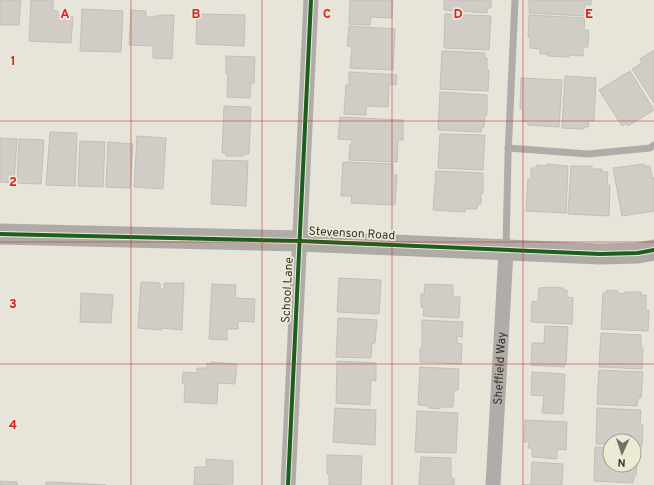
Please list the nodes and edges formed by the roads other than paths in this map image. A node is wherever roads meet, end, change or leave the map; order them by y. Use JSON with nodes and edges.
{"nodes":[{"id":1,"x":312,"y":0,"type":"edge"},
{"id":2,"x":515,"y":0,"type":"edge"},
{"id":3,"x":654,"y":145,"type":"edge"},
{"id":4,"x":508,"y":148,"type":"junction"},
{"id":5,"x":0,"y":234,"type":"edge"},
{"id":6,"x":300,"y":241,"type":"junction"},
{"id":7,"x":654,"y":250,"type":"edge"},
{"id":8,"x":506,"y":251,"type":"junction"},
{"id":9,"x":288,"y":485,"type":"edge"},
{"id":10,"x":494,"y":485,"type":"edge"}],
"edges":[{"from":1,"to":6,"type":"street","name":"School Lane"},
{"from":2,"to":4,"type":"lane"},
{"from":3,"to":4,"type":"lane"},
{"from":4,"to":8,"type":"lane"},
{"from":5,"to":6,"type":"street","name":"Stevenson Road"},
{"from":6,"to":8,"type":"street","name":"Stevenson Road"},
{"from":6,"to":9,"type":"street","name":"School Lane"},
{"from":7,"to":8,"type":"street","name":"Stevenson Road"},
{"from":8,"to":10,"type":"street","name":"Sheffield Way"}]}
